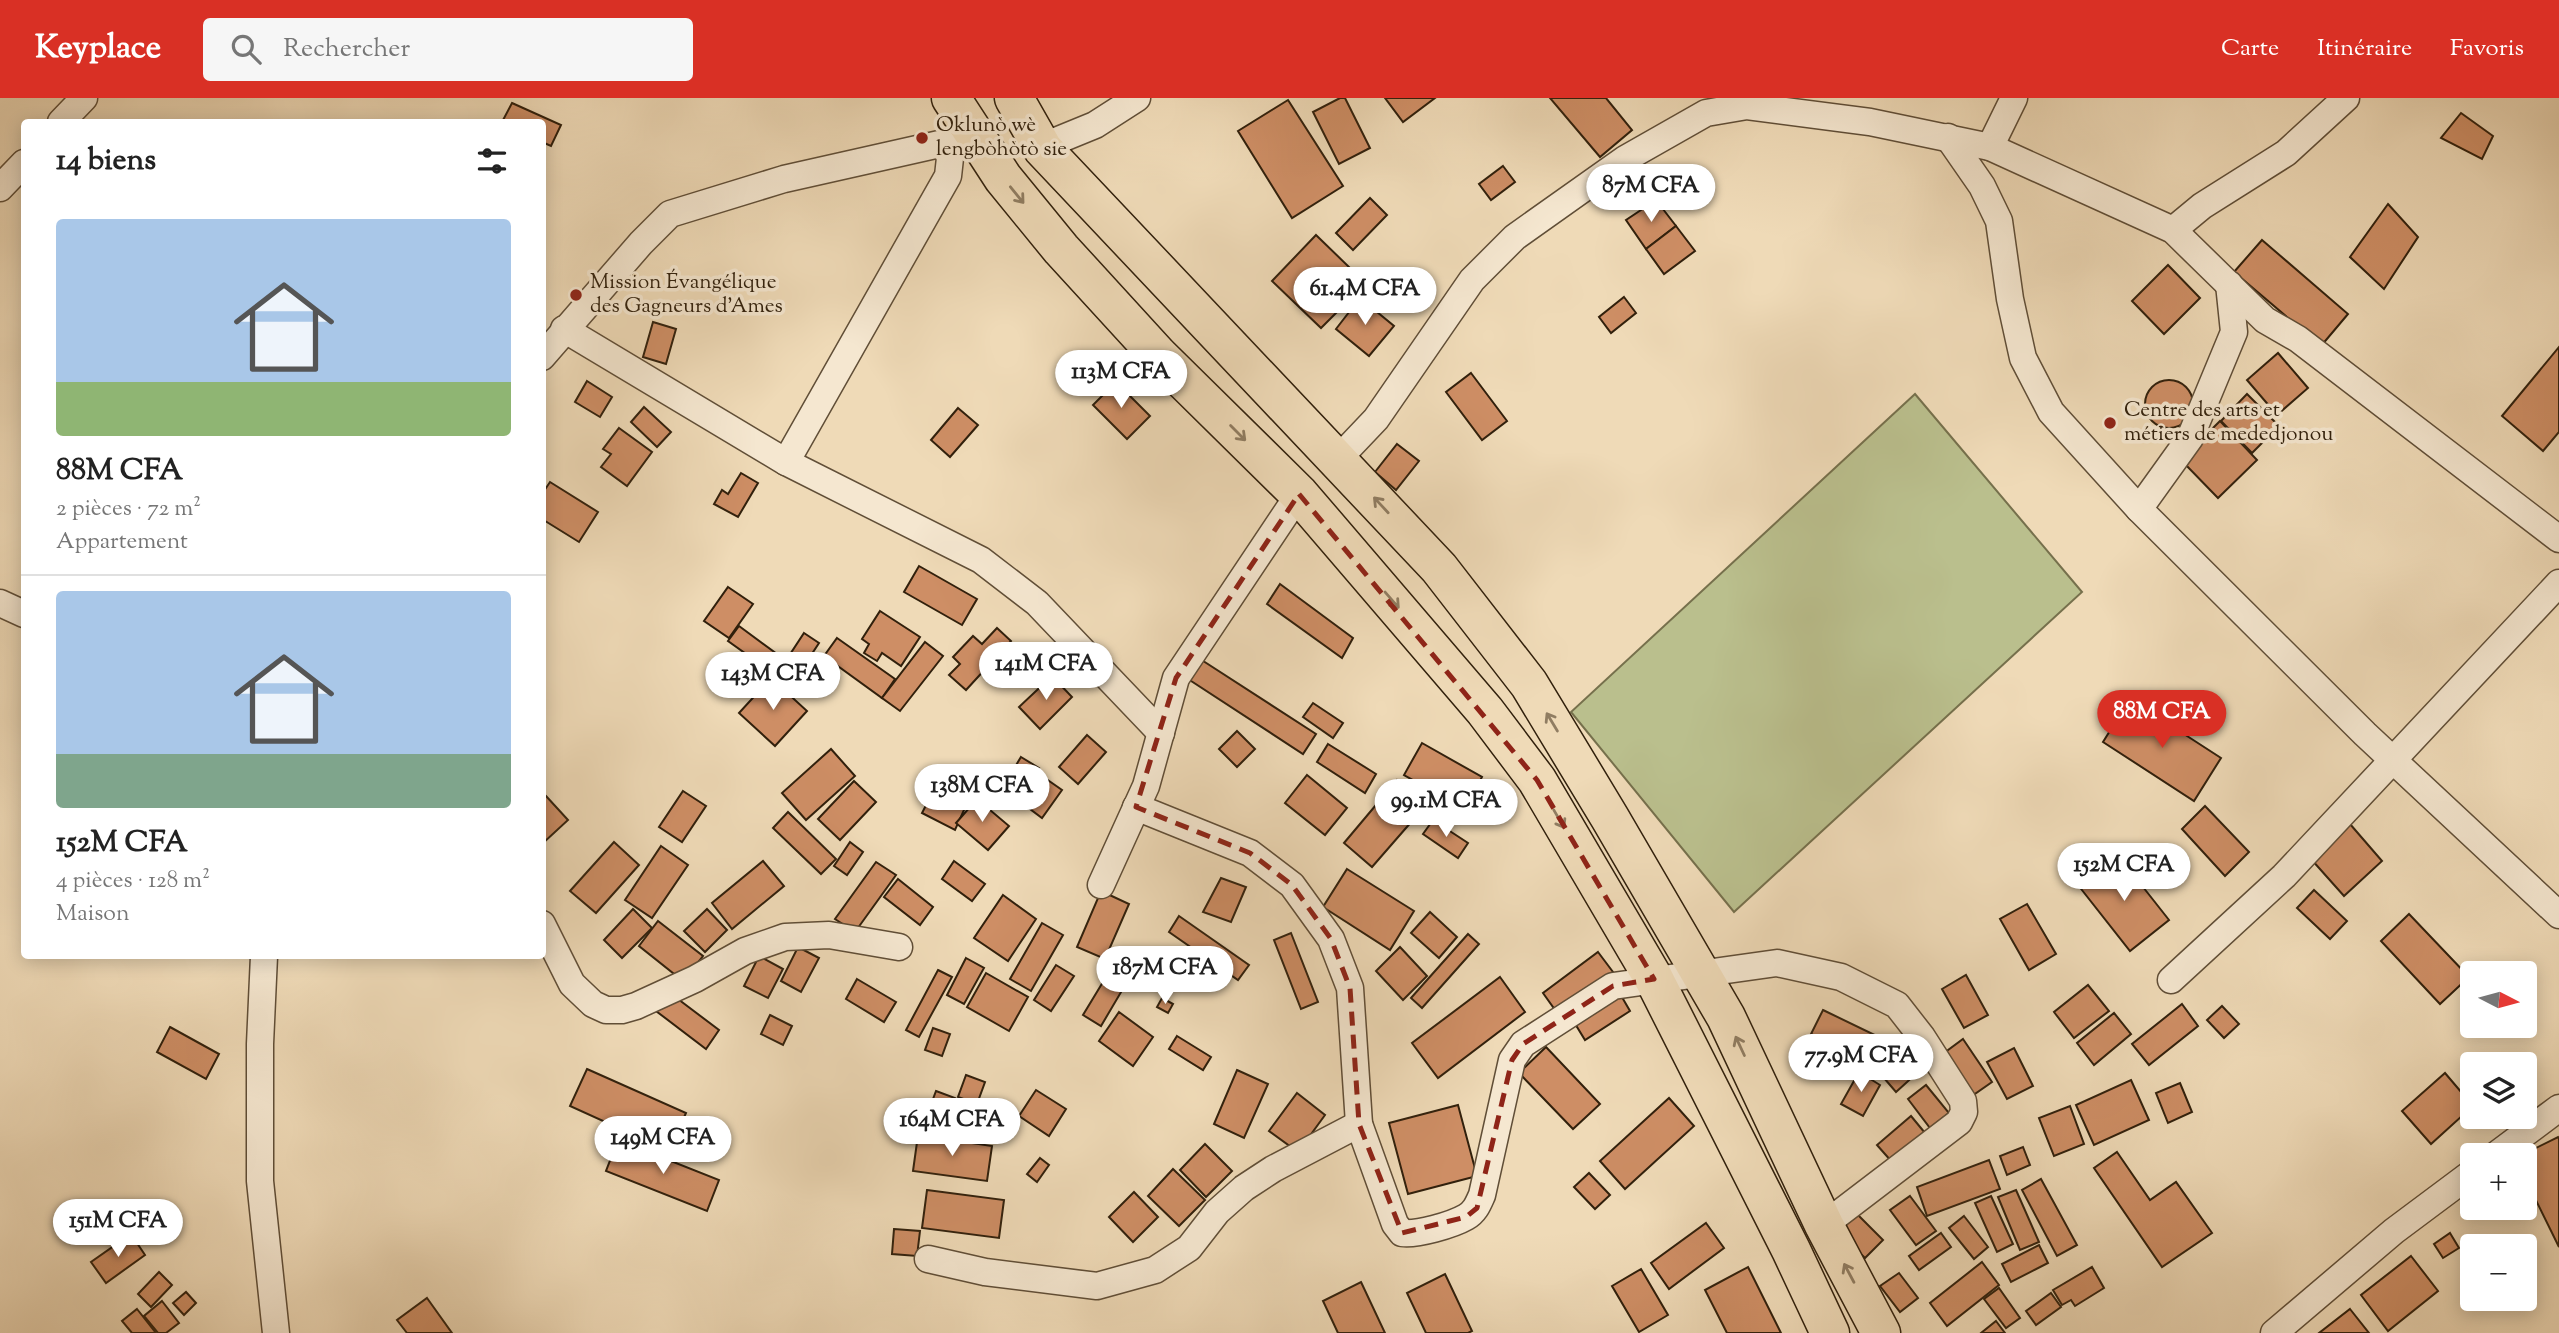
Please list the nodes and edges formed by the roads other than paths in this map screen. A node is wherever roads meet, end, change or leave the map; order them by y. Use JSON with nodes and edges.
{"nodes":[{"id":1,"x":84,"y":98,"type":"edge"},
{"id":2,"x":1014,"y":98,"type":"edge"},
{"id":3,"x":1137,"y":98,"type":"edge"},
{"id":4,"x":2014,"y":98,"type":"edge"},
{"id":5,"x":2346,"y":98,"type":"edge"},
{"id":6,"x":1710,"y":105,"type":"edge"},
{"id":7,"x":64,"y":119,"type":"edge"},
{"id":8,"x":952,"y":121,"type":"edge"},
{"id":9,"x":1948,"y":137,"type":"junction"},
{"id":10,"x":1990,"y":147,"type":"junction"},
{"id":11,"x":1043,"y":149,"type":"junction"},
{"id":12,"x":21,"y":166,"type":"edge"},
{"id":13,"x":0,"y":188,"type":"edge"},
{"id":14,"x":2174,"y":230,"type":"junction"},
{"id":15,"x":2228,"y":284,"type":"junction"},
{"id":16,"x":564,"y":329,"type":"junction"},
{"id":17,"x":546,"y":352,"type":"edge"},
{"id":18,"x":1338,"y":459,"type":"junction"},
{"id":19,"x":786,"y":462,"type":"junction"},
{"id":20,"x":1299,"y":494,"type":"junction"},
{"id":21,"x":2139,"y":509,"type":"junction"},
{"id":22,"x":2559,"y":539,"type":"edge"},
{"id":23,"x":2559,"y":583,"type":"edge"},
{"id":24,"x":0,"y":603,"type":"edge"},
{"id":25,"x":21,"y":613,"type":"edge"},
{"id":26,"x":1161,"y":733,"type":"junction"},
{"id":27,"x":2395,"y":760,"type":"junction"},
{"id":28,"x":1136,"y":807,"type":"junction"},
{"id":29,"x":1101,"y":885,"type":"dead end"},
{"id":30,"x":2559,"y":915,"type":"edge"},
{"id":31,"x":546,"y":932,"type":"edge"},
{"id":32,"x":899,"y":947,"type":"dead end"},
{"id":33,"x":264,"y":959,"type":"edge"},
{"id":34,"x":1700,"y":973,"type":"junction"},
{"id":35,"x":1654,"y":979,"type":"junction"},
{"id":36,"x":2171,"y":980,"type":"dead end"},
{"id":37,"x":2559,"y":1108,"type":"edge"},
{"id":38,"x":1359,"y":1124,"type":"junction"},
{"id":39,"x":2512,"y":1143,"type":"edge"},
{"id":40,"x":2460,"y":1182,"type":"edge"},
{"id":41,"x":1824,"y":1225,"type":"junction"},
{"id":42,"x":928,"y":1259,"type":"dead end"},
{"id":43,"x":276,"y":1333,"type":"edge"},
{"id":44,"x":1830,"y":1333,"type":"edge"},
{"id":45,"x":1881,"y":1333,"type":"edge"},
{"id":46,"x":2274,"y":1333,"type":"edge"}],
"edges":[{"from":1,"to":7,"type":"street"},
{"from":2,"to":11,"type":"main road"},
{"from":3,"to":11,"type":"street"},
{"from":4,"to":10,"type":"street"},
{"from":5,"to":14,"type":"street"},
{"from":6,"to":9,"type":"street"},
{"from":6,"to":18,"type":"street"},
{"from":8,"to":16,"type":"street"},
{"from":8,"to":19,"type":"street"},
{"from":8,"to":20,"type":"main road","one_way":true},
{"from":9,"to":10,"type":"street"},
{"from":9,"to":21,"type":"street"},
{"from":10,"to":14,"type":"street"},
{"from":11,"to":18,"type":"main road"},
{"from":12,"to":13,"type":"street"},
{"from":14,"to":15,"type":"street"},
{"from":15,"to":21,"type":"street"},
{"from":15,"to":22,"type":"street"},
{"from":16,"to":17,"type":"street"},
{"from":16,"to":19,"type":"street"},
{"from":34,"to":18,"type":"main road","one_way":true},
{"from":19,"to":26,"type":"street"},
{"from":20,"to":26,"type":"street"},
{"from":20,"to":35,"type":"main road","one_way":true},
{"from":21,"to":27,"type":"street"},
{"from":23,"to":27,"type":"street"},
{"from":24,"to":25,"type":"street"},
{"from":26,"to":28,"type":"street"},
{"from":27,"to":30,"type":"street"},
{"from":27,"to":36,"type":"street"},
{"from":28,"to":29,"type":"street"},
{"from":28,"to":38,"type":"street"},
{"from":31,"to":32,"type":"street"},
{"from":33,"to":43,"type":"street"},
{"from":34,"to":35,"type":"street"},
{"from":41,"to":34,"type":"main road","one_way":true},
{"from":34,"to":41,"type":"street"},
{"from":35,"to":38,"type":"street"},
{"from":35,"to":44,"type":"main road"},
{"from":37,"to":39,"type":"street"},
{"from":38,"to":42,"type":"street"},
{"from":40,"to":46,"type":"street"},
{"from":45,"to":41,"type":"main road","one_way":true}]}
